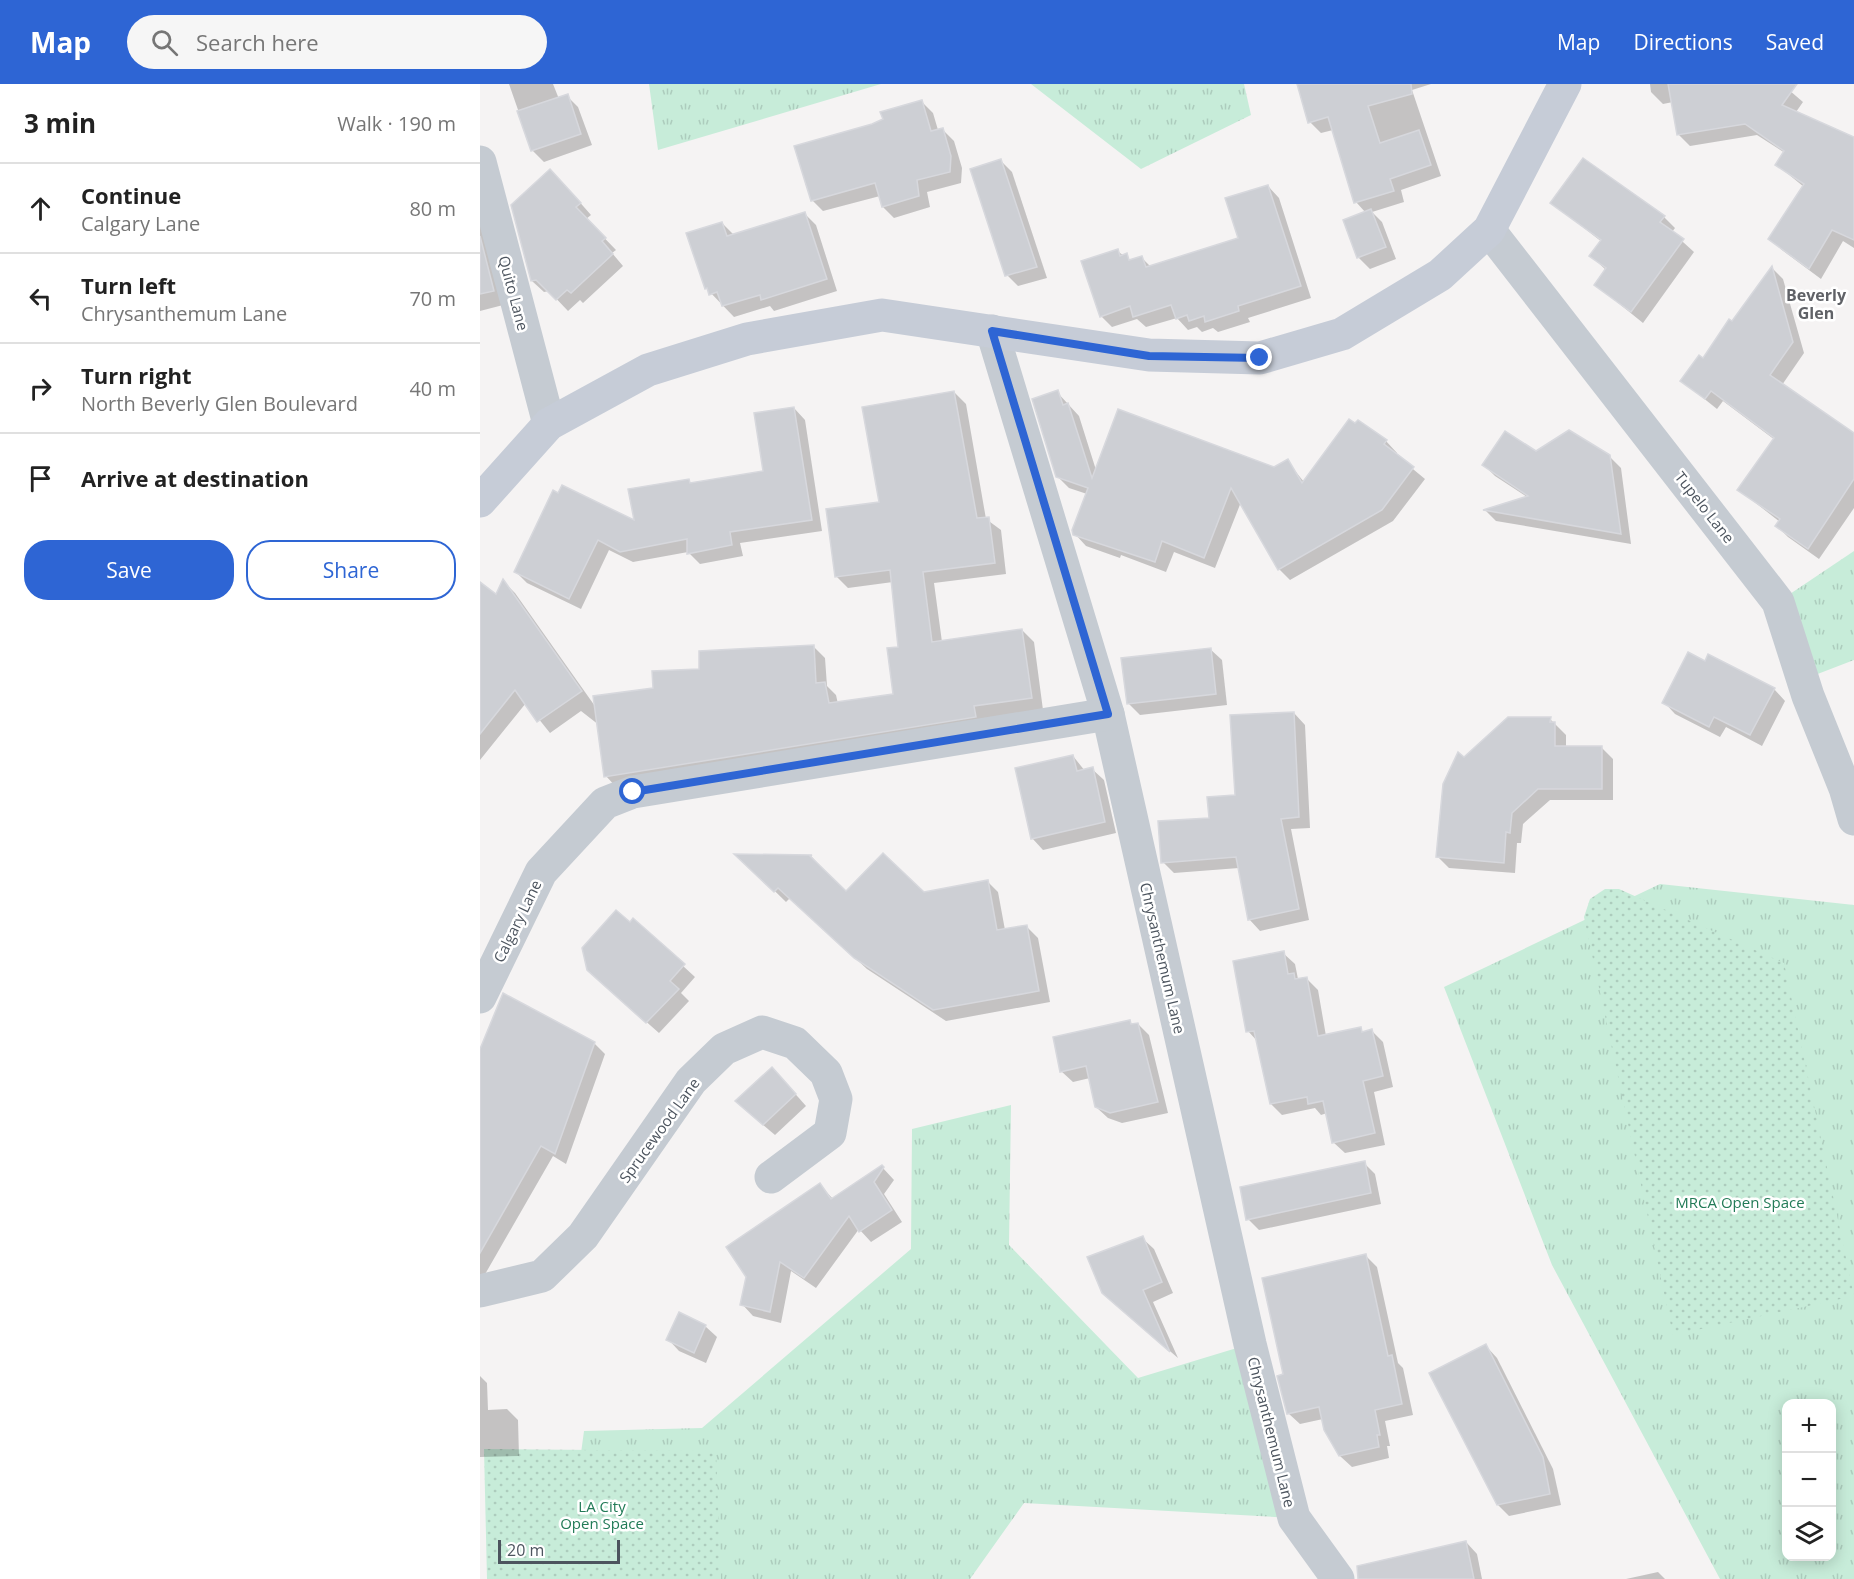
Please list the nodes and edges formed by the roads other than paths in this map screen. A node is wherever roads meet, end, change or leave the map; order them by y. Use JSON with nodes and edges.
{"nodes":[{"id":1,"x":1565,"y":84,"type":"edge"},
{"id":2,"x":480,"y":162,"type":"edge"},
{"id":3,"x":1489,"y":230,"type":"junction"},
{"id":4,"x":992,"y":331,"type":"junction"},
{"id":5,"x":549,"y":424,"type":"junction"},
{"id":6,"x":480,"y":501,"type":"edge"},
{"id":7,"x":1108,"y":714,"type":"junction"},
{"id":8,"x":1854,"y":819,"type":"edge"},
{"id":9,"x":480,"y":996,"type":"edge"},
{"id":10,"x":771,"y":1177,"type":"dead end"},
{"id":11,"x":480,"y":1291,"type":"edge"},
{"id":12,"x":1338,"y":1579,"type":"edge"}],
"edges":[{"from":1,"to":3,"type":"main road"},
{"from":2,"to":5,"type":"street","name":"Quito Lane"},
{"from":3,"to":4,"type":"main road"},
{"from":3,"to":8,"type":"street","name":"Tupelo Lane"},
{"from":4,"to":5,"type":"main road"},
{"from":4,"to":7,"type":"street","name":"Chrysanthemum Lane"},
{"from":5,"to":6,"type":"main road"},
{"from":7,"to":9,"type":"street","name":"Calgary Lane"},
{"from":7,"to":12,"type":"street","name":"Chrysanthemum Lane"},
{"from":10,"to":11,"type":"street","name":"Sprucewood Lane"}]}
